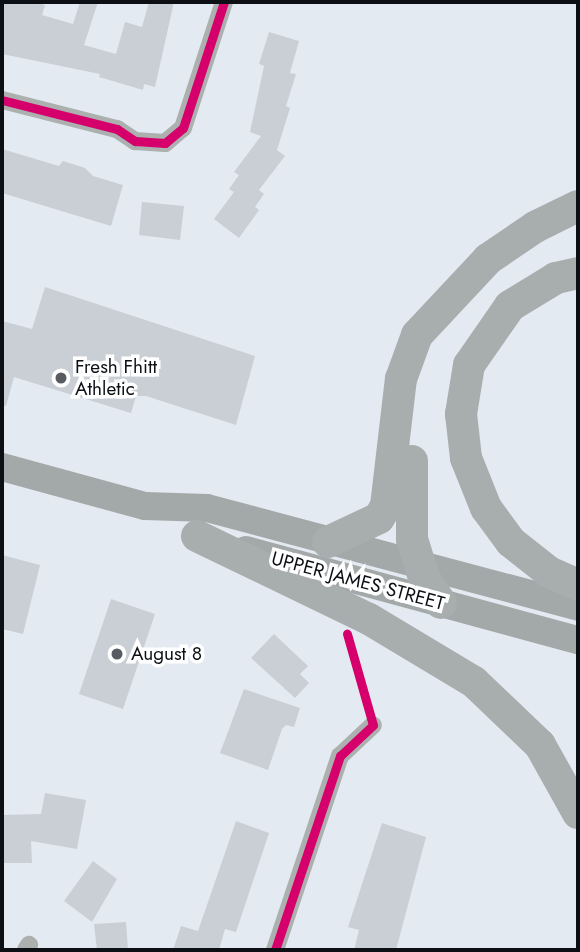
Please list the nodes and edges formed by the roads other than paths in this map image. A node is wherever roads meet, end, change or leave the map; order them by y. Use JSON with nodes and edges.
{"nodes":[{"id":1,"x":224,"y":2,"type":"edge"},
{"id":2,"x":2,"y":100,"type":"edge"},
{"id":3,"x":578,"y":206,"type":"edge"},
{"id":4,"x":578,"y":273,"type":"edge"},
{"id":5,"x":446,"y":302,"type":"junction"},
{"id":6,"x":2,"y":467,"type":"edge"},
{"id":7,"x":145,"y":506,"type":"junction"},
{"id":8,"x":197,"y":536,"type":"junction"},
{"id":9,"x":328,"y":542,"type":"junction"},
{"id":10,"x":420,"y":567,"type":"junction"},
{"id":11,"x":578,"y":585,"type":"edge"},
{"id":12,"x":440,"y":603,"type":"junction"},
{"id":13,"x":578,"y":607,"type":"edge"},
{"id":14,"x":578,"y":640,"type":"edge"},
{"id":15,"x":373,"y":725,"type":"dead end"},
{"id":16,"x":578,"y":813,"type":"edge"},
{"id":17,"x":275,"y":950,"type":"edge"}],
"edges":[{"from":1,"to":2,"type":"street"},
{"from":3,"to":5,"type":"highway"},
{"from":4,"to":11,"type":"highway"},
{"from":5,"to":9,"type":"highway"},
{"from":5,"to":10,"type":"highway"},
{"from":6,"to":7,"type":"main road","name":"UPPER JAMES STREET"},
{"from":7,"to":8,"type":"main road","name":"UPPER JAMES STREET"},
{"from":7,"to":9,"type":"main road","name":"UPPER JAMES STREET"},
{"from":8,"to":12,"type":"main road","name":"UPPER JAMES STREET"},
{"from":8,"to":16,"type":"highway"},
{"from":9,"to":10,"type":"main road","name":"UPPER JAMES STREET"},
{"from":10,"to":12,"type":"highway"},
{"from":10,"to":13,"type":"main road","name":"UPPER JAMES STREET"},
{"from":12,"to":14,"type":"main road","name":"UPPER JAMES STREET"},
{"from":15,"to":17,"type":"street"}]}
